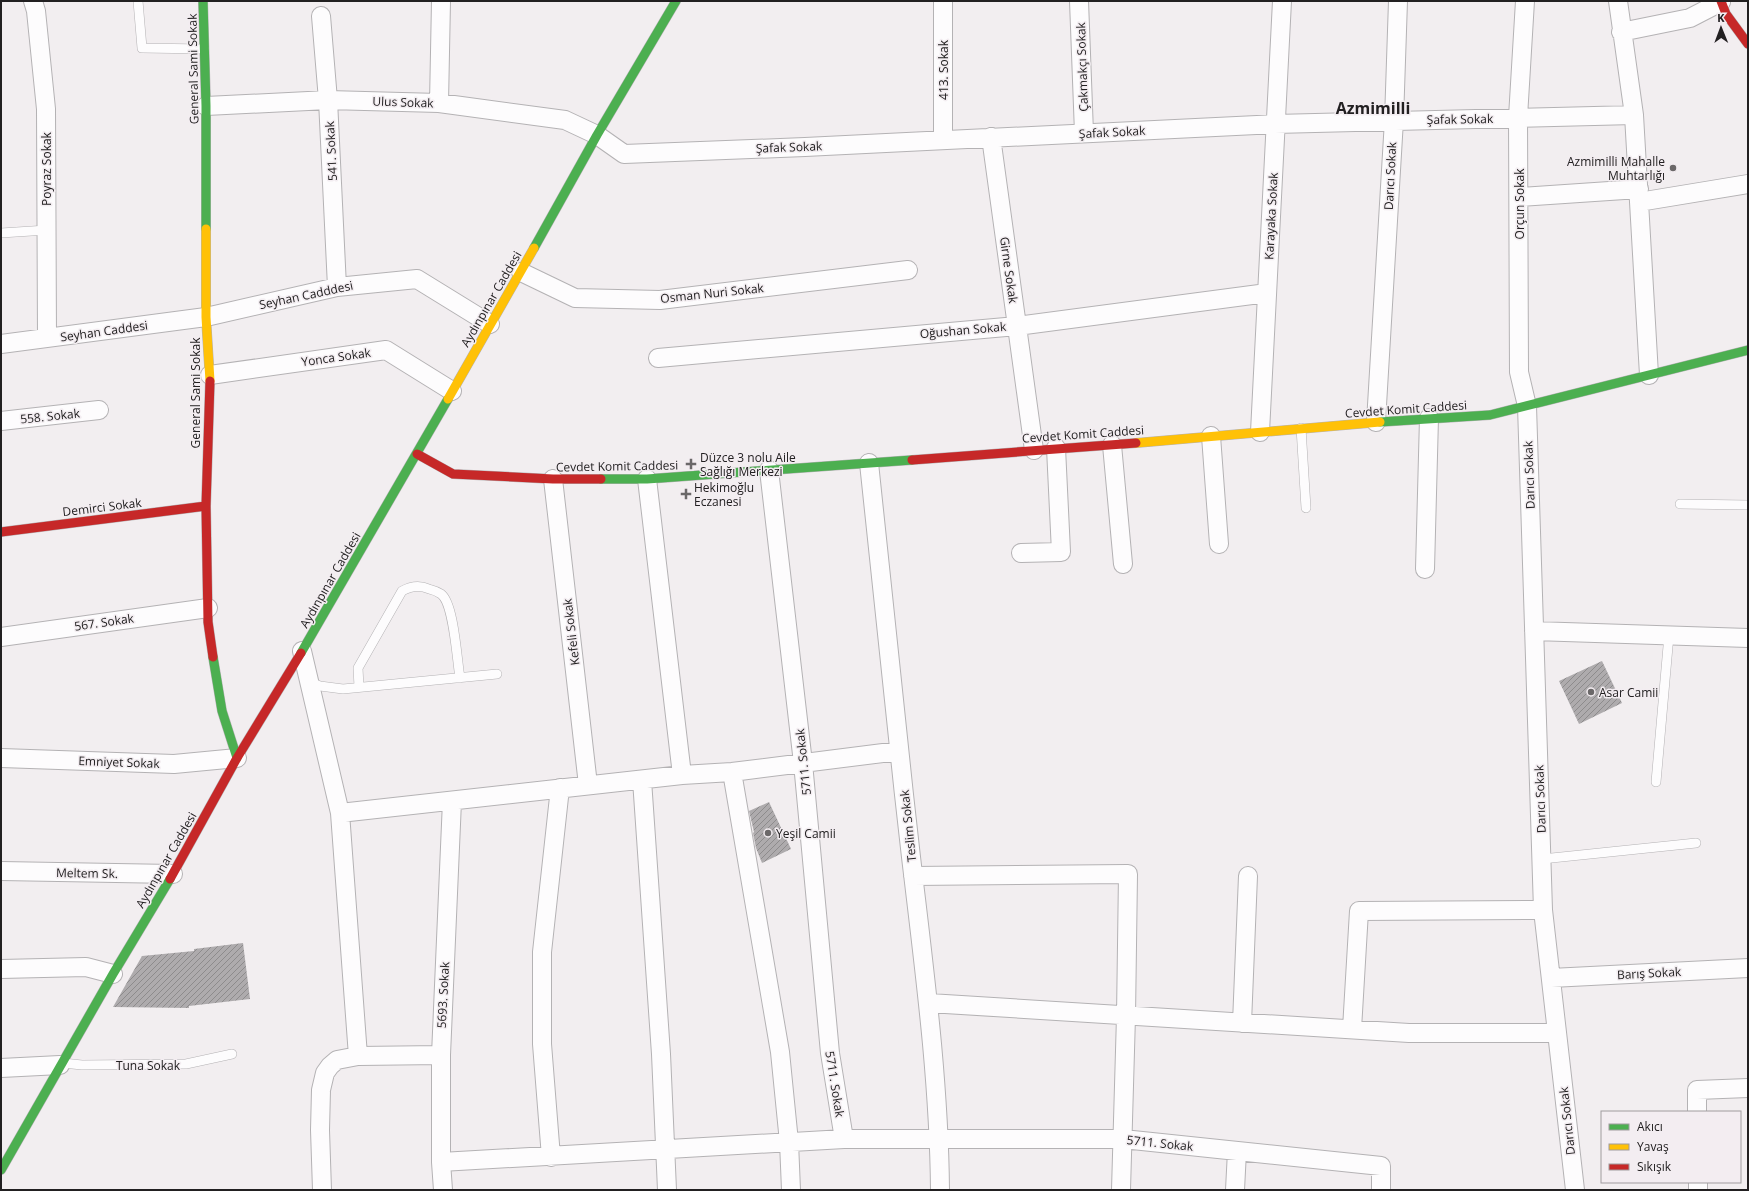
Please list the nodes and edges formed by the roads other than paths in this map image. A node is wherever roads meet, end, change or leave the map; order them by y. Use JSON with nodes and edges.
{"nodes":[{"id":1,"x":33,"y":1,"type":"edge"},
{"id":2,"x":138,"y":1,"type":"edge"},
{"id":3,"x":203,"y":1,"type":"edge"},
{"id":4,"x":441,"y":1,"type":"edge"},
{"id":5,"x":676,"y":1,"type":"edge"},
{"id":6,"x":943,"y":1,"type":"edge"},
{"id":7,"x":1079,"y":1,"type":"edge"},
{"id":8,"x":1282,"y":1,"type":"edge"},
{"id":9,"x":1398,"y":1,"type":"edge"},
{"id":10,"x":1525,"y":1,"type":"edge"},
{"id":11,"x":1618,"y":1,"type":"edge"},
{"id":12,"x":1721,"y":2,"type":"edge"},
{"id":13,"x":320,"y":16,"type":"dead end"},
{"id":14,"x":1621,"y":32,"type":"junction"},
{"id":15,"x":1748,"y":44,"type":"edge"},
{"id":16,"x":204,"y":49,"type":"junction"},
{"id":17,"x":328,"y":100,"type":"junction"},
{"id":18,"x":439,"y":103,"type":"junction"},
{"id":19,"x":206,"y":106,"type":"junction"},
{"id":20,"x":1634,"y":115,"type":"junction"},
{"id":21,"x":1518,"y":117,"type":"junction"},
{"id":22,"x":1394,"y":120,"type":"junction"},
{"id":23,"x":1275,"y":124,"type":"junction"},
{"id":24,"x":1084,"y":133,"type":"junction"},
{"id":25,"x":597,"y":135,"type":"junction"},
{"id":26,"x":991,"y":138,"type":"junction"},
{"id":27,"x":943,"y":140,"type":"junction"},
{"id":28,"x":1748,"y":184,"type":"edge"},
{"id":29,"x":1639,"y":195,"type":"junction"},
{"id":30,"x":1518,"y":196,"type":"junction"},
{"id":31,"x":47,"y":230,"type":"junction"},
{"id":32,"x":1,"y":233,"type":"edge"},
{"id":33,"x":908,"y":270,"type":"dead end"},
{"id":34,"x":521,"y":272,"type":"junction"},
{"id":35,"x":337,"y":287,"type":"junction"},
{"id":36,"x":1267,"y":293,"type":"junction"},
{"id":37,"x":206,"y":318,"type":"junction"},
{"id":38,"x":490,"y":324,"type":"junction"},
{"id":39,"x":1017,"y":326,"type":"junction"},
{"id":40,"x":47,"y":338,"type":"junction"},
{"id":41,"x":1,"y":344,"type":"edge"},
{"id":42,"x":1748,"y":350,"type":"edge"},
{"id":43,"x":658,"y":358,"type":"dead end"},
{"id":44,"x":210,"y":375,"type":"junction"},
{"id":45,"x":1649,"y":375,"type":"junction"},
{"id":46,"x":452,"y":391,"type":"junction"},
{"id":47,"x":1527,"y":406,"type":"junction"},
{"id":48,"x":99,"y":410,"type":"dead end"},
{"id":49,"x":1429,"y":418,"type":"junction"},
{"id":50,"x":1,"y":421,"type":"edge"},
{"id":51,"x":1376,"y":422,"type":"junction"},
{"id":52,"x":1301,"y":428,"type":"junction"},
{"id":53,"x":1260,"y":432,"type":"junction"},
{"id":54,"x":1211,"y":436,"type":"junction"},
{"id":55,"x":1112,"y":445,"type":"junction"},
{"id":56,"x":1056,"y":448,"type":"junction"},
{"id":57,"x":1034,"y":450,"type":"junction"},
{"id":58,"x":417,"y":454,"type":"junction"},
{"id":59,"x":869,"y":463,"type":"junction"},
{"id":60,"x":769,"y":470,"type":"junction"},
{"id":61,"x":647,"y":479,"type":"junction"},
{"id":62,"x":553,"y":480,"type":"junction"},
{"id":63,"x":1680,"y":504,"type":"dead end"},
{"id":64,"x":1748,"y":505,"type":"edge"},
{"id":65,"x":206,"y":506,"type":"junction"},
{"id":66,"x":1306,"y":508,"type":"dead end"},
{"id":67,"x":1,"y":532,"type":"edge"},
{"id":68,"x":1219,"y":544,"type":"dead end"},
{"id":69,"x":1021,"y":553,"type":"dead end"},
{"id":70,"x":1123,"y":564,"type":"dead end"},
{"id":71,"x":1425,"y":569,"type":"dead end"},
{"id":72,"x":208,"y":608,"type":"junction"},
{"id":73,"x":1534,"y":631,"type":"junction"},
{"id":74,"x":1669,"y":636,"type":"junction"},
{"id":75,"x":1,"y":637,"type":"edge"},
{"id":76,"x":1748,"y":638,"type":"edge"},
{"id":77,"x":302,"y":651,"type":"junction"},
{"id":78,"x":496,"y":674,"type":"dead end"},
{"id":79,"x":460,"y":678,"type":"junction"},
{"id":80,"x":309,"y":682,"type":"junction"},
{"id":81,"x":359,"y":687,"type":"junction"},
{"id":82,"x":899,"y":750,"type":"junction"},
{"id":83,"x":1,"y":758,"type":"edge"},
{"id":84,"x":237,"y":758,"type":"junction"},
{"id":85,"x":803,"y":763,"type":"junction"},
{"id":86,"x":732,"y":772,"type":"junction"},
{"id":87,"x":682,"y":775,"type":"junction"},
{"id":88,"x":642,"y":780,"type":"junction"},
{"id":89,"x":1656,"y":782,"type":"dead end"},
{"id":90,"x":588,"y":785,"type":"junction"},
{"id":91,"x":560,"y":788,"type":"junction"},
{"id":92,"x":452,"y":801,"type":"junction"},
{"id":93,"x":340,"y":813,"type":"junction"},
{"id":94,"x":1696,"y":843,"type":"dead end"},
{"id":95,"x":1542,"y":859,"type":"junction"},
{"id":96,"x":1,"y":871,"type":"edge"},
{"id":97,"x":173,"y":874,"type":"junction"},
{"id":98,"x":913,"y":876,"type":"junction"},
{"id":99,"x":1248,"y":876,"type":"dead end"},
{"id":100,"x":1543,"y":910,"type":"junction"},
{"id":101,"x":1,"y":968,"type":"edge"},
{"id":102,"x":1748,"y":968,"type":"edge"},
{"id":103,"x":113,"y":974,"type":"junction"},
{"id":104,"x":1551,"y":978,"type":"junction"},
{"id":105,"x":929,"y":1003,"type":"junction"},
{"id":106,"x":1126,"y":1016,"type":"junction"},
{"id":107,"x":1242,"y":1023,"type":"junction"},
{"id":108,"x":1352,"y":1029,"type":"junction"},
{"id":109,"x":1557,"y":1033,"type":"junction"},
{"id":110,"x":232,"y":1054,"type":"dead end"},
{"id":111,"x":441,"y":1055,"type":"junction"},
{"id":112,"x":358,"y":1056,"type":"junction"},
{"id":113,"x":61,"y":1064,"type":"junction"},
{"id":114,"x":1,"y":1068,"type":"edge"},
{"id":115,"x":1748,"y":1088,"type":"edge"},
{"id":116,"x":1697,"y":1111,"type":"edge"},
{"id":117,"x":940,"y":1138,"type":"junction"},
{"id":118,"x":844,"y":1139,"type":"junction"},
{"id":119,"x":1123,"y":1139,"type":"junction"},
{"id":120,"x":789,"y":1142,"type":"junction"},
{"id":121,"x":664,"y":1150,"type":"junction"},
{"id":122,"x":1237,"y":1151,"type":"junction"},
{"id":123,"x":551,"y":1157,"type":"junction"},
{"id":124,"x":440,"y":1162,"type":"junction"},
{"id":125,"x":1,"y":1170,"type":"edge"},
{"id":126,"x":322,"y":1190,"type":"edge"},
{"id":127,"x":443,"y":1190,"type":"edge"},
{"id":128,"x":667,"y":1190,"type":"edge"},
{"id":129,"x":791,"y":1190,"type":"edge"},
{"id":130,"x":940,"y":1190,"type":"edge"},
{"id":131,"x":1121,"y":1190,"type":"edge"},
{"id":132,"x":1235,"y":1190,"type":"edge"},
{"id":133,"x":1381,"y":1190,"type":"edge"},
{"id":134,"x":1575,"y":1190,"type":"edge"}],
"edges":[{"from":1,"to":31,"type":"street","name":"Poyraz Sokak"},
{"from":2,"to":16,"type":"lane"},
{"from":3,"to":16,"type":"street","name":"General Sami Sokak"},
{"from":4,"to":18,"type":"street"},
{"from":5,"to":25,"type":"street","name":"Aydınpınar Caddesi"},
{"from":6,"to":27,"type":"street","name":"413. Sokak"},
{"from":7,"to":24,"type":"street","name":"Çakmakçı Sokak"},
{"from":8,"to":23,"type":"street","name":"Karayaka Sokak"},
{"from":9,"to":22,"type":"street","name":"Darıcı Sokak"},
{"from":10,"to":21,"type":"street","name":"Orçun Sokak"},
{"from":11,"to":14,"type":"street"},
{"from":12,"to":14,"type":"street"},
{"from":12,"to":15,"type":"street"},
{"from":13,"to":17,"type":"street","name":"541. Sokak"},
{"from":14,"to":20,"type":"street"},
{"from":16,"to":19,"type":"street","name":"General Sami Sokak"},
{"from":17,"to":18,"type":"street","name":"Ulus Sokak"},
{"from":17,"to":19,"type":"street","name":"Ulus Sokak"},
{"from":17,"to":35,"type":"street","name":"541. Sokak"},
{"from":18,"to":25,"type":"street","name":"Ulus Sokak"},
{"from":19,"to":37,"type":"street","name":"General Sami Sokak"},
{"from":20,"to":21,"type":"street","name":"Şafak Sokak"},
{"from":20,"to":29,"type":"street"},
{"from":21,"to":22,"type":"street","name":"Şafak Sokak"},
{"from":21,"to":30,"type":"street","name":"Orçun Sokak"},
{"from":22,"to":23,"type":"street","name":"Şafak Sokak"},
{"from":22,"to":51,"type":"street","name":"Darıcı Sokak"},
{"from":23,"to":24,"type":"street","name":"Şafak Sokak"},
{"from":23,"to":36,"type":"street","name":"Karayaka Sokak"},
{"from":24,"to":26,"type":"street","name":"Şafak Sokak"},
{"from":25,"to":27,"type":"street","name":"Şafak Sokak"},
{"from":25,"to":34,"type":"street","name":"Aydınpınar Caddesi"},
{"from":26,"to":27,"type":"street","name":"Şafak Sokak"},
{"from":26,"to":39,"type":"street","name":"Girne Sokak"},
{"from":28,"to":29,"type":"street"},
{"from":29,"to":30,"type":"street"},
{"from":29,"to":45,"type":"street"},
{"from":30,"to":47,"type":"street","name":"Orçun Sokak"},
{"from":31,"to":32,"type":"lane"},
{"from":31,"to":40,"type":"street","name":"Poyraz Sokak"},
{"from":33,"to":34,"type":"street","name":"Osman Nuri Sokak"},
{"from":34,"to":38,"type":"street","name":"Aydınpınar Caddesi"},
{"from":35,"to":37,"type":"street","name":"Seyhan Cadddesi"},
{"from":35,"to":38,"type":"street","name":"Seyhan Cadddesi"},
{"from":36,"to":39,"type":"street","name":"Oğushan Sokak"},
{"from":36,"to":53,"type":"street","name":"Karayaka Sokak"},
{"from":37,"to":40,"type":"street","name":"Seyhan Caddesi"},
{"from":37,"to":44,"type":"street","name":"General Sami Sokak"},
{"from":38,"to":46,"type":"street","name":"Aydınpınar Caddesi"},
{"from":39,"to":43,"type":"street","name":"Oğushan Sokak"},
{"from":39,"to":57,"type":"street","name":"Girne Sokak"},
{"from":40,"to":41,"type":"street","name":"Seyhan Caddesi"},
{"from":42,"to":45,"type":"street","name":"Cevdet Komit Caddesi"},
{"from":44,"to":46,"type":"street","name":"Yonca Sokak"},
{"from":44,"to":65,"type":"street","name":"General Sami Sokak"},
{"from":45,"to":47,"type":"street","name":"Cevdet Komit Caddesi"},
{"from":46,"to":58,"type":"street","name":"Aydınpınar Caddesi"},
{"from":47,"to":49,"type":"street","name":"Cevdet Komit Caddesi"},
{"from":47,"to":73,"type":"street","name":"Darıcı Sokak"},
{"from":48,"to":50,"type":"street","name":"558. Sokak"},
{"from":49,"to":51,"type":"street","name":"Cevdet Komit Caddesi"},
{"from":49,"to":71,"type":"street"},
{"from":51,"to":52,"type":"street","name":"Cevdet Komit Caddesi"},
{"from":52,"to":53,"type":"street","name":"Cevdet Komit Caddesi"},
{"from":52,"to":66,"type":"lane"},
{"from":53,"to":54,"type":"street","name":"Cevdet Komit Caddesi"},
{"from":54,"to":55,"type":"street","name":"Cevdet Komit Caddesi"},
{"from":54,"to":68,"type":"street"},
{"from":55,"to":56,"type":"street","name":"Cevdet Komit Caddesi"},
{"from":55,"to":70,"type":"street"},
{"from":56,"to":57,"type":"street","name":"Cevdet Komit Caddesi"},
{"from":56,"to":69,"type":"street"},
{"from":57,"to":59,"type":"street","name":"Cevdet Komit Caddesi"},
{"from":58,"to":62,"type":"street","name":"Cevdet Komit Caddesi"},
{"from":58,"to":77,"type":"street","name":"Aydınpınar Caddesi"},
{"from":59,"to":60,"type":"street","name":"Cevdet Komit Caddesi"},
{"from":59,"to":82,"type":"street","name":"Teslim Sokak"},
{"from":60,"to":61,"type":"street","name":"Cevdet Komit Caddesi"},
{"from":60,"to":85,"type":"street","name":"5711. Sokak"},
{"from":61,"to":62,"type":"street","name":"Cevdet Komit Caddesi"},
{"from":61,"to":87,"type":"street"},
{"from":62,"to":90,"type":"street","name":"Kefeli Sokak"},
{"from":63,"to":64,"type":"lane"},
{"from":65,"to":67,"type":"street","name":"Demirci Sokak"},
{"from":65,"to":72,"type":"street","name":"General Sami Sokak"},
{"from":72,"to":75,"type":"street","name":"567. Sokak"},
{"from":72,"to":84,"type":"street","name":"General Sami Sokak"},
{"from":73,"to":74,"type":"street"},
{"from":73,"to":95,"type":"street","name":"Darıcı Sokak"},
{"from":74,"to":76,"type":"street"},
{"from":74,"to":89,"type":"lane"},
{"from":77,"to":80,"type":"street"},
{"from":77,"to":84,"type":"street","name":"Aydınpınar Caddesi"},
{"from":78,"to":79,"type":"lane"},
{"from":79,"to":81,"type":"lane"},
{"from":79,"to":81,"type":"lane"},
{"from":80,"to":81,"type":"lane"},
{"from":80,"to":93,"type":"street"},
{"from":82,"to":85,"type":"street"},
{"from":82,"to":98,"type":"street","name":"Teslim Sokak"},
{"from":83,"to":84,"type":"street","name":"Emniyet Sokak"},
{"from":84,"to":97,"type":"street","name":"Aydınpınar Caddesi"},
{"from":85,"to":86,"type":"street"},
{"from":85,"to":118,"type":"street","name":"5711. Sokak"},
{"from":86,"to":87,"type":"street"},
{"from":86,"to":120,"type":"street"},
{"from":87,"to":88,"type":"street"},
{"from":88,"to":90,"type":"street"},
{"from":88,"to":121,"type":"street"},
{"from":90,"to":91,"type":"street"},
{"from":91,"to":92,"type":"street"},
{"from":91,"to":123,"type":"street"},
{"from":92,"to":93,"type":"street"},
{"from":92,"to":111,"type":"street","name":"5693. Sokak"},
{"from":93,"to":112,"type":"street"},
{"from":94,"to":95,"type":"lane"},
{"from":95,"to":100,"type":"street","name":"Darıcı Sokak"},
{"from":96,"to":97,"type":"street","name":"Meltem Sk."},
{"from":97,"to":103,"type":"street","name":"Aydınpınar Caddesi"},
{"from":98,"to":105,"type":"street","name":"Teslim Sokak"},
{"from":98,"to":106,"type":"street"},
{"from":99,"to":107,"type":"street"},
{"from":100,"to":104,"type":"street","name":"Darıcı Sokak"},
{"from":100,"to":108,"type":"street"},
{"from":101,"to":103,"type":"street"},
{"from":102,"to":104,"type":"street","name":"Barış Sokak"},
{"from":103,"to":113,"type":"street","name":"Aydınpınar Caddesi"},
{"from":104,"to":109,"type":"street","name":"Darıcı Sokak"},
{"from":105,"to":106,"type":"street"},
{"from":105,"to":117,"type":"street","name":"Teslim Sokak"},
{"from":106,"to":107,"type":"street"},
{"from":106,"to":119,"type":"street"},
{"from":107,"to":108,"type":"street"},
{"from":108,"to":109,"type":"street"},
{"from":109,"to":134,"type":"street","name":"Darıcı Sokak"},
{"from":110,"to":113,"type":"lane","name":"Tuna Sokak"},
{"from":111,"to":112,"type":"street"},
{"from":111,"to":124,"type":"street","name":"5693. Sokak"},
{"from":112,"to":126,"type":"street"},
{"from":113,"to":114,"type":"street"},
{"from":113,"to":125,"type":"street","name":"Aydınpınar Caddesi"},
{"from":115,"to":116,"type":"street"},
{"from":117,"to":118,"type":"street","name":"5711. Sokak"},
{"from":117,"to":119,"type":"street","name":"5711. Sokak"},
{"from":117,"to":130,"type":"street","name":"Teslim Sokak"},
{"from":118,"to":120,"type":"street"},
{"from":119,"to":122,"type":"street","name":"5711. Sokak"},
{"from":119,"to":131,"type":"street"},
{"from":120,"to":121,"type":"street"},
{"from":120,"to":129,"type":"street"},
{"from":121,"to":123,"type":"street"},
{"from":121,"to":128,"type":"street"},
{"from":122,"to":132,"type":"street"},
{"from":122,"to":133,"type":"street","name":"5711. Sokak"},
{"from":123,"to":124,"type":"street"},
{"from":124,"to":127,"type":"street","name":"5693. Sokak"}]}
